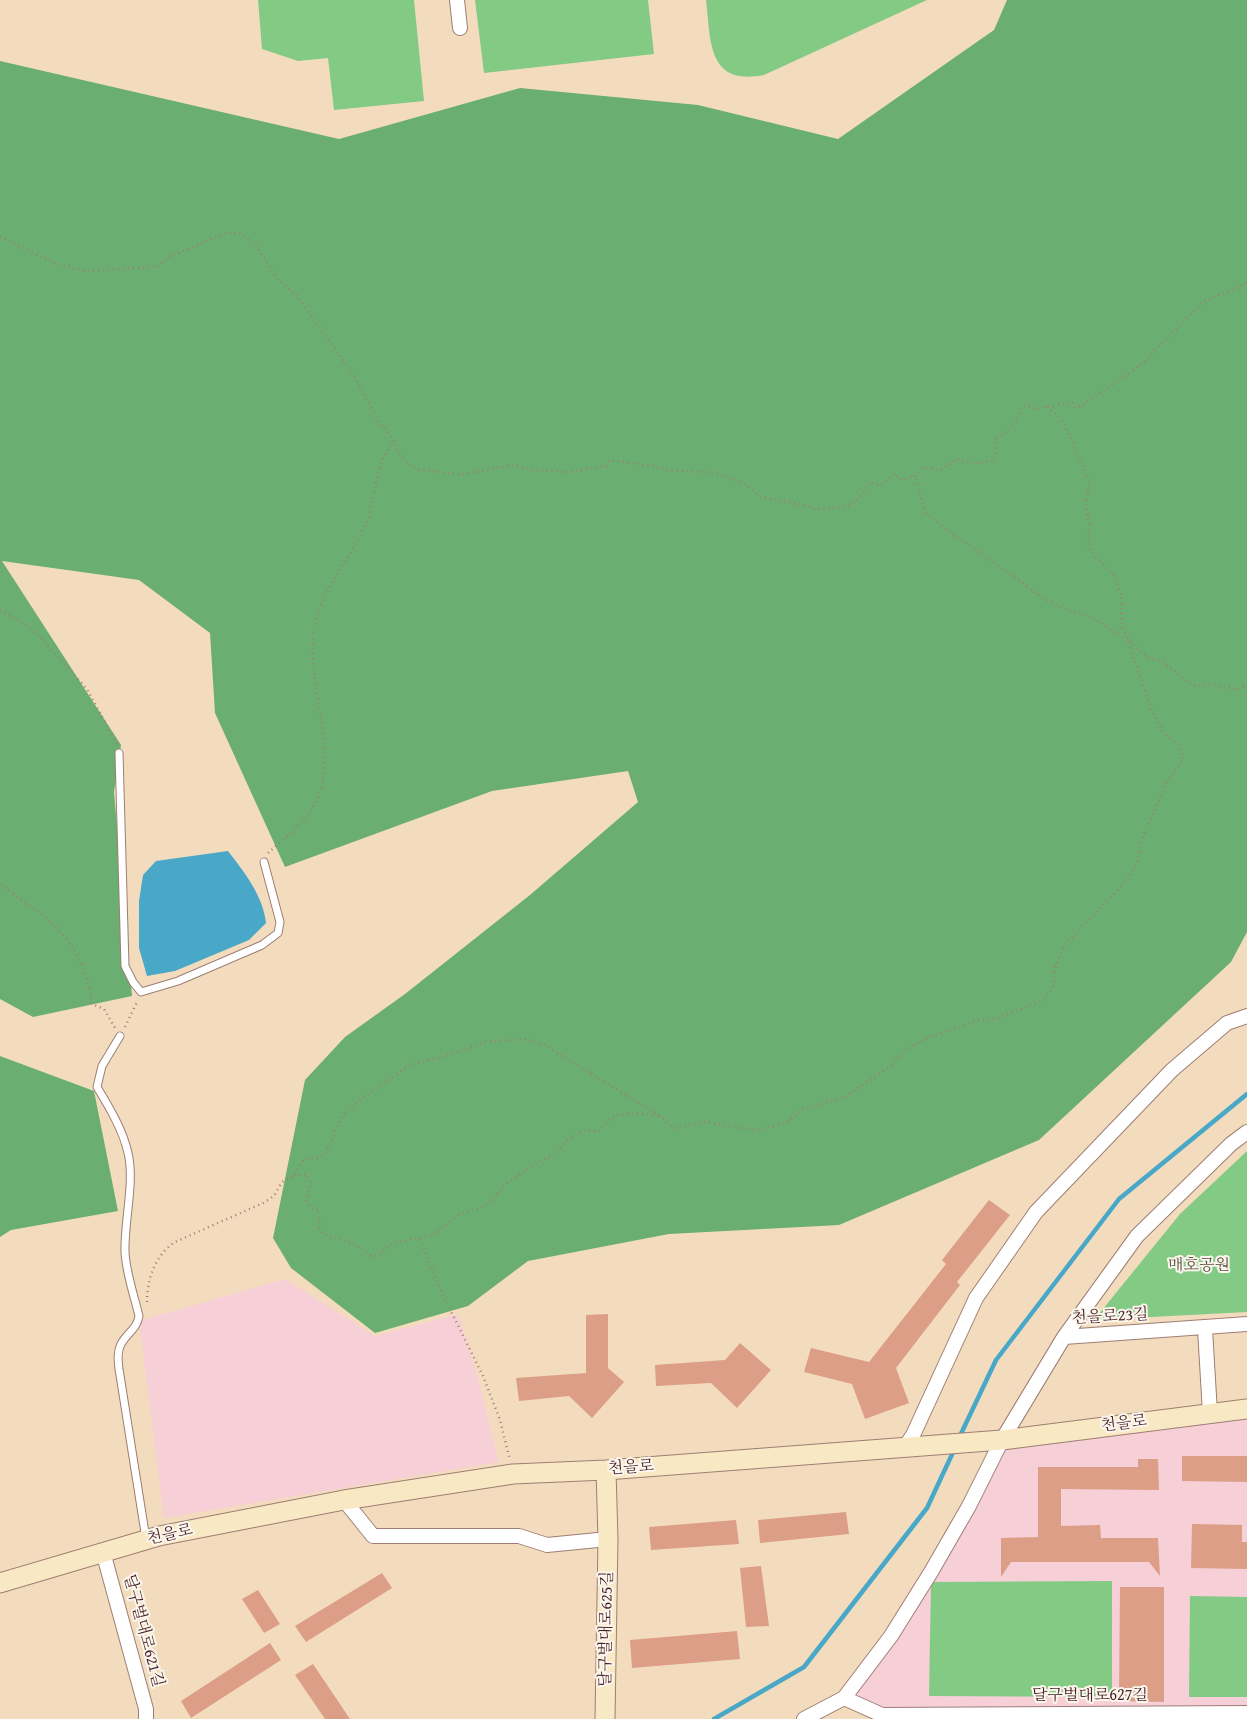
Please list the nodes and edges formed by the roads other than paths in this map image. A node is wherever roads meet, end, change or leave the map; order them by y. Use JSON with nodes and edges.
{"nodes":[{"id":1,"x":457,"y":0,"type":"edge"},
{"id":2,"x":460,"y":28,"type":"dead end"},
{"id":3,"x":119,"y":752,"type":"road end"},
{"id":4,"x":264,"y":862,"type":"road end"},
{"id":5,"x":1247,"y":1016,"type":"edge"},
{"id":6,"x":120,"y":1036,"type":"road end"},
{"id":7,"x":1247,"y":1132,"type":"edge"},
{"id":8,"x":1247,"y":1324,"type":"edge"},
{"id":9,"x":1205,"y":1329,"type":"junction"},
{"id":10,"x":1064,"y":1337,"type":"junction"},
{"id":11,"x":1247,"y":1409,"type":"edge"},
{"id":12,"x":1210,"y":1413,"type":"junction"},
{"id":13,"x":1002,"y":1440,"type":"junction"},
{"id":14,"x":912,"y":1446,"type":"junction"},
{"id":15,"x":606,"y":1470,"type":"junction"},
{"id":16,"x":344,"y":1500,"type":"junction"},
{"id":17,"x":608,"y":1539,"type":"junction"},
{"id":18,"x":146,"y":1540,"type":"junction"},
{"id":19,"x":103,"y":1552,"type":"junction"},
{"id":20,"x":0,"y":1583,"type":"edge"},
{"id":21,"x":844,"y":1698,"type":"junction"},
{"id":22,"x":1247,"y":1713,"type":"edge"},
{"id":23,"x":144,"y":1716,"type":"edge"},
{"id":24,"x":1150,"y":1716,"type":"edge"},
{"id":25,"x":937,"y":1717,"type":"edge"},
{"id":26,"x":605,"y":1719,"type":"edge"},
{"id":27,"x":804,"y":1719,"type":"edge"}],
"edges":[{"from":1,"to":2,"type":"street"},
{"from":3,"to":4,"type":"lane"},
{"from":5,"to":14,"type":"street"},
{"from":6,"to":18,"type":"lane"},
{"from":7,"to":10,"type":"street"},
{"from":8,"to":9,"type":"street","name":"천을로23길"},
{"from":9,"to":10,"type":"street","name":"천을로23길"},
{"from":9,"to":12,"type":"street"},
{"from":10,"to":13,"type":"street","name":"천을로23길"},
{"from":11,"to":12,"type":"street","name":"천을로"},
{"from":12,"to":13,"type":"street","name":"천을로"},
{"from":13,"to":14,"type":"street","name":"천을로"},
{"from":13,"to":21,"type":"street","name":"천을로23길"},
{"from":14,"to":15,"type":"street","name":"천을로"},
{"from":15,"to":16,"type":"street","name":"천을로"},
{"from":15,"to":17,"type":"street","name":"달구벌대로625길"},
{"from":16,"to":17,"type":"street"},
{"from":16,"to":18,"type":"street","name":"천을로"},
{"from":17,"to":26,"type":"street","name":"달구벌대로625길"},
{"from":18,"to":19,"type":"street","name":"천을로"},
{"from":19,"to":20,"type":"street","name":"천을로"},
{"from":19,"to":23,"type":"street","name":"달구벌대로621길"},
{"from":21,"to":25,"type":"street"},
{"from":21,"to":27,"type":"street"},
{"from":22,"to":24,"type":"street","name":"달구벌대로627길"},
{"from":24,"to":25,"type":"street","name":"달구벌대로627길"}]}
